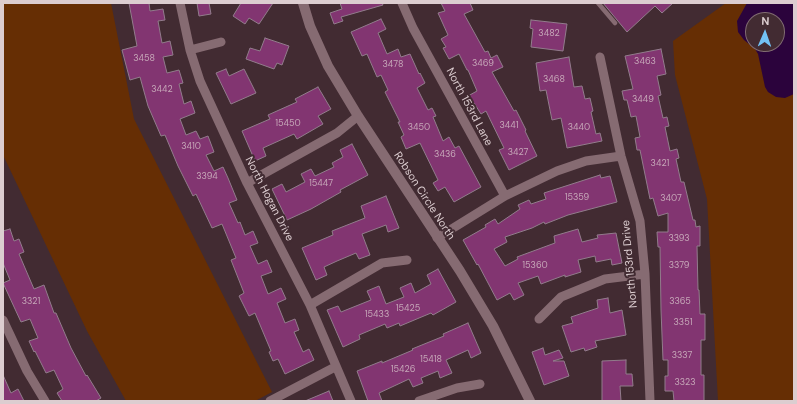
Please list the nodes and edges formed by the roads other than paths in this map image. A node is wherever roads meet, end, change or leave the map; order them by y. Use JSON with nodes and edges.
{"nodes":[{"id":1,"x":180,"y":3,"type":"edge"},
{"id":2,"x":303,"y":3,"type":"edge"},
{"id":3,"x":402,"y":3,"type":"edge"},
{"id":4,"x":598,"y":3,"type":"edge"},
{"id":5,"x":615,"y":23,"type":"dead end"},
{"id":6,"x":221,"y":42,"type":"dead end"},
{"id":7,"x":190,"y":50,"type":"junction"},
{"id":8,"x":600,"y":57,"type":"dead end"},
{"id":9,"x":358,"y":116,"type":"junction"},
{"id":10,"x":622,"y":156,"type":"junction"},
{"id":11,"x":247,"y":183,"type":"junction"},
{"id":12,"x":505,"y":196,"type":"junction"},
{"id":13,"x":437,"y":238,"type":"junction"},
{"id":14,"x":407,"y":260,"type":"dead end"},
{"id":15,"x":645,"y":274,"type":"junction"},
{"id":16,"x":310,"y":305,"type":"junction"},
{"id":17,"x":538,"y":319,"type":"dead end"},
{"id":18,"x":3,"y":320,"type":"edge"},
{"id":19,"x":335,"y":367,"type":"junction"},
{"id":20,"x":480,"y":384,"type":"dead end"},
{"id":21,"x":45,"y":401,"type":"edge"},
{"id":22,"x":270,"y":401,"type":"edge"},
{"id":23,"x":351,"y":401,"type":"edge"},
{"id":24,"x":419,"y":401,"type":"edge"},
{"id":25,"x":530,"y":401,"type":"edge"},
{"id":26,"x":650,"y":401,"type":"edge"}],
"edges":[{"from":1,"to":7,"type":"street","name":"North Hogan Drive"},
{"from":2,"to":9,"type":"street","name":"Robson Circle North"},
{"from":3,"to":12,"type":"street","name":"North 153rd Lane"},
{"from":4,"to":5,"type":"lane"},
{"from":6,"to":7,"type":"street"},
{"from":7,"to":11,"type":"street","name":"North Hogan Drive"},
{"from":8,"to":10,"type":"street","name":"North 153rd Drive"},
{"from":9,"to":11,"type":"street"},
{"from":9,"to":13,"type":"street","name":"Robson Circle North"},
{"from":10,"to":12,"type":"street"},
{"from":10,"to":15,"type":"street","name":"North 153rd Drive"},
{"from":11,"to":16,"type":"street","name":"North Hogan Drive"},
{"from":12,"to":13,"type":"street"},
{"from":13,"to":25,"type":"street","name":"Robson Circle North"},
{"from":14,"to":16,"type":"street"},
{"from":15,"to":17,"type":"street"},
{"from":15,"to":26,"type":"street","name":"North 153rd Drive"},
{"from":16,"to":19,"type":"street","name":"North Hogan Drive"},
{"from":18,"to":21,"type":"street"},
{"from":19,"to":22,"type":"street"},
{"from":19,"to":23,"type":"street","name":"North Hogan Drive"},
{"from":20,"to":24,"type":"street"}]}
